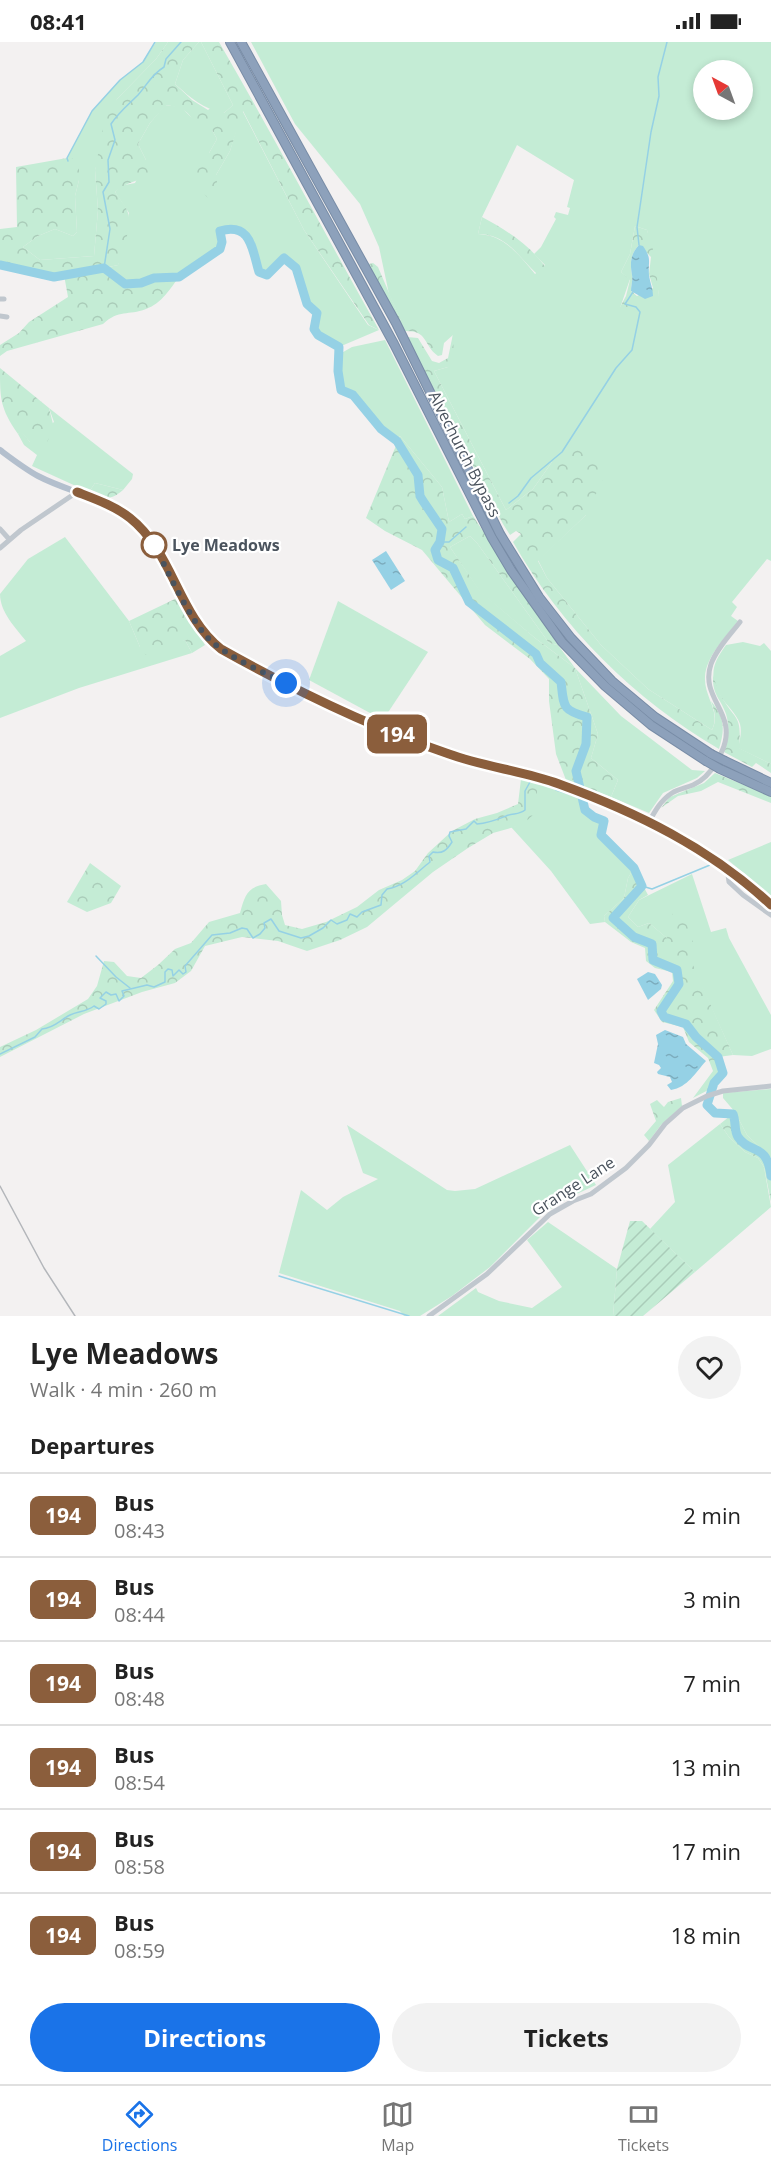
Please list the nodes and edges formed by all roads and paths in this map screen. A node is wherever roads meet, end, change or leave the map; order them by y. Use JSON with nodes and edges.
{"nodes":[{"id":1,"x":230,"y":42,"type":"edge"},
{"id":2,"x":241,"y":42,"type":"edge"},
{"id":3,"x":0,"y":450,"type":"edge"},
{"id":4,"x":77,"y":492,"type":"junction"},
{"id":5,"x":0,"y":529,"type":"edge"},
{"id":6,"x":9,"y":539,"type":"junction"},
{"id":7,"x":0,"y":548,"type":"edge"},
{"id":8,"x":740,"y":622,"type":"dead end"},
{"id":9,"x":771,"y":783,"type":"edge"},
{"id":10,"x":771,"y":792,"type":"edge"},
{"id":11,"x":649,"y":822,"type":"junction"},
{"id":12,"x":726,"y":868,"type":"junction"},
{"id":13,"x":771,"y":905,"type":"edge"},
{"id":14,"x":771,"y":915,"type":"edge"},
{"id":15,"x":771,"y":1086,"type":"edge"},
{"id":16,"x":429,"y":1316,"type":"edge"}],
"edges":[{"from":1,"to":10,"type":"highway","name":"Alvechurch Bypass","bridge":true},
{"from":2,"to":9,"type":"highway","name":"Alvechurch Bypass","bridge":true},
{"from":3,"to":4,"type":"main road"},
{"from":4,"to":6,"type":"street"},
{"from":4,"to":11,"type":"main road"},
{"from":5,"to":6,"type":"street"},
{"from":6,"to":7,"type":"street"},
{"from":8,"to":11,"type":"street"},
{"from":11,"to":12,"type":"main road"},
{"from":12,"to":13,"type":"main road"},
{"from":12,"to":14,"type":"street"},
{"from":15,"to":16,"type":"street","name":"Grange Lane"}]}
